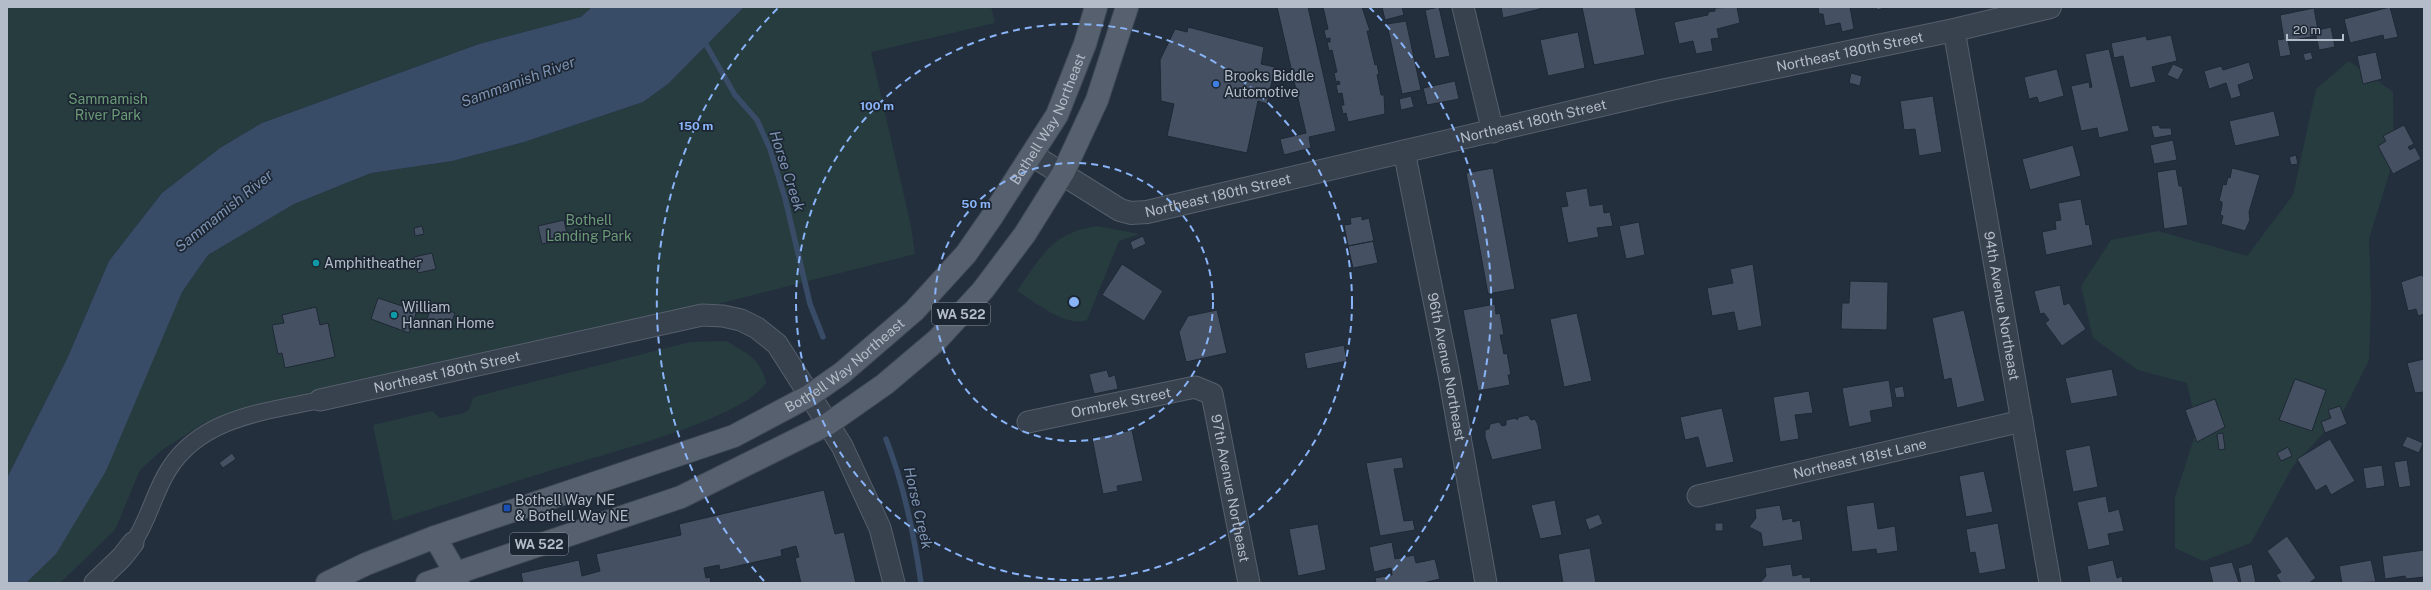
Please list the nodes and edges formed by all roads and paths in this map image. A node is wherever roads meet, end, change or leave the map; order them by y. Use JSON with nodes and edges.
{"nodes":[{"id":1,"x":1096,"y":7,"type":"edge"},
{"id":2,"x":1127,"y":7,"type":"edge"},
{"id":3,"x":1462,"y":7,"type":"edge"},
{"id":4,"x":2050,"y":7,"type":"edge"},
{"id":5,"x":1954,"y":30,"type":"junction"},
{"id":6,"x":1493,"y":132,"type":"junction"},
{"id":7,"x":1404,"y":151,"type":"junction"},
{"id":8,"x":1032,"y":155,"type":"junction"},
{"id":9,"x":1063,"y":173,"type":"junction"},
{"id":10,"x":1212,"y":394,"type":"joint"},
{"id":11,"x":809,"y":396,"type":"junction"},
{"id":12,"x":320,"y":400,"type":"joint"},
{"id":13,"x":2022,"y":421,"type":"junction"},
{"id":14,"x":1028,"y":422,"type":"dead end"},
{"id":15,"x":828,"y":424,"type":"junction"},
{"id":16,"x":1698,"y":496,"type":"dead end"},
{"id":17,"x":435,"y":537,"type":"junction"},
{"id":18,"x":133,"y":543,"type":"joint"},
{"id":19,"x":442,"y":580,"type":"edge"},
{"id":20,"x":95,"y":583,"type":"edge"},
{"id":21,"x":327,"y":583,"type":"edge"},
{"id":22,"x":894,"y":583,"type":"edge"},
{"id":23,"x":1249,"y":583,"type":"edge"},
{"id":24,"x":1486,"y":583,"type":"edge"},
{"id":25,"x":2050,"y":583,"type":"edge"}],
"edges":[{"from":1,"to":8,"type":"main road","name":"Bothell Way Northeast","number":"WA 522"},
{"from":2,"to":9,"type":"main road","number":"WA 522"},
{"from":3,"to":6,"type":"street"},
{"from":4,"to":5,"type":"street","name":"Northeast 180th Street"},
{"from":5,"to":6,"type":"street","name":"Northeast 180th Street"},
{"from":5,"to":13,"type":"street","name":"94th Avenue Northeast"},
{"from":6,"to":7,"type":"street","name":"Northeast 180th Street"},
{"from":7,"to":9,"type":"street","name":"Northeast 180th Street"},
{"from":7,"to":24,"type":"street","name":"96th Avenue Northeast"},
{"from":8,"to":9,"type":"street","name":"Northeast 180th Street"},
{"from":8,"to":11,"type":"main road","name":"Bothell Way Northeast","number":"WA 522"},
{"from":9,"to":15,"type":"main road","number":"WA 522"},
{"from":10,"to":14,"type":"street","name":"Ormbrek Street"},
{"from":10,"to":23,"type":"street","name":"97th Avenue Northeast"},
{"from":11,"to":12,"type":"street","name":"Northeast 180th Street"},
{"from":11,"to":15,"type":"street","name":"Northeast 180th Street"},
{"from":11,"to":17,"type":"main road","name":"Bothell Way Northeast","number":"WA 522"},
{"from":12,"to":18,"type":"street","name":"Northeast 180th Street"},
{"from":13,"to":16,"type":"street","name":"Northeast 181st Lane"},
{"from":13,"to":25,"type":"street","name":"94th Avenue Northeast"},
{"from":15,"to":19,"type":"main road","number":"WA 522"},
{"from":15,"to":22,"type":"street","name":"Northeast 180th Street"},
{"from":17,"to":19,"type":"main road"},
{"from":17,"to":21,"type":"main road","number":"WA 522"},
{"from":18,"to":20,"type":"street","name":"Northeast 180th Street"}]}
